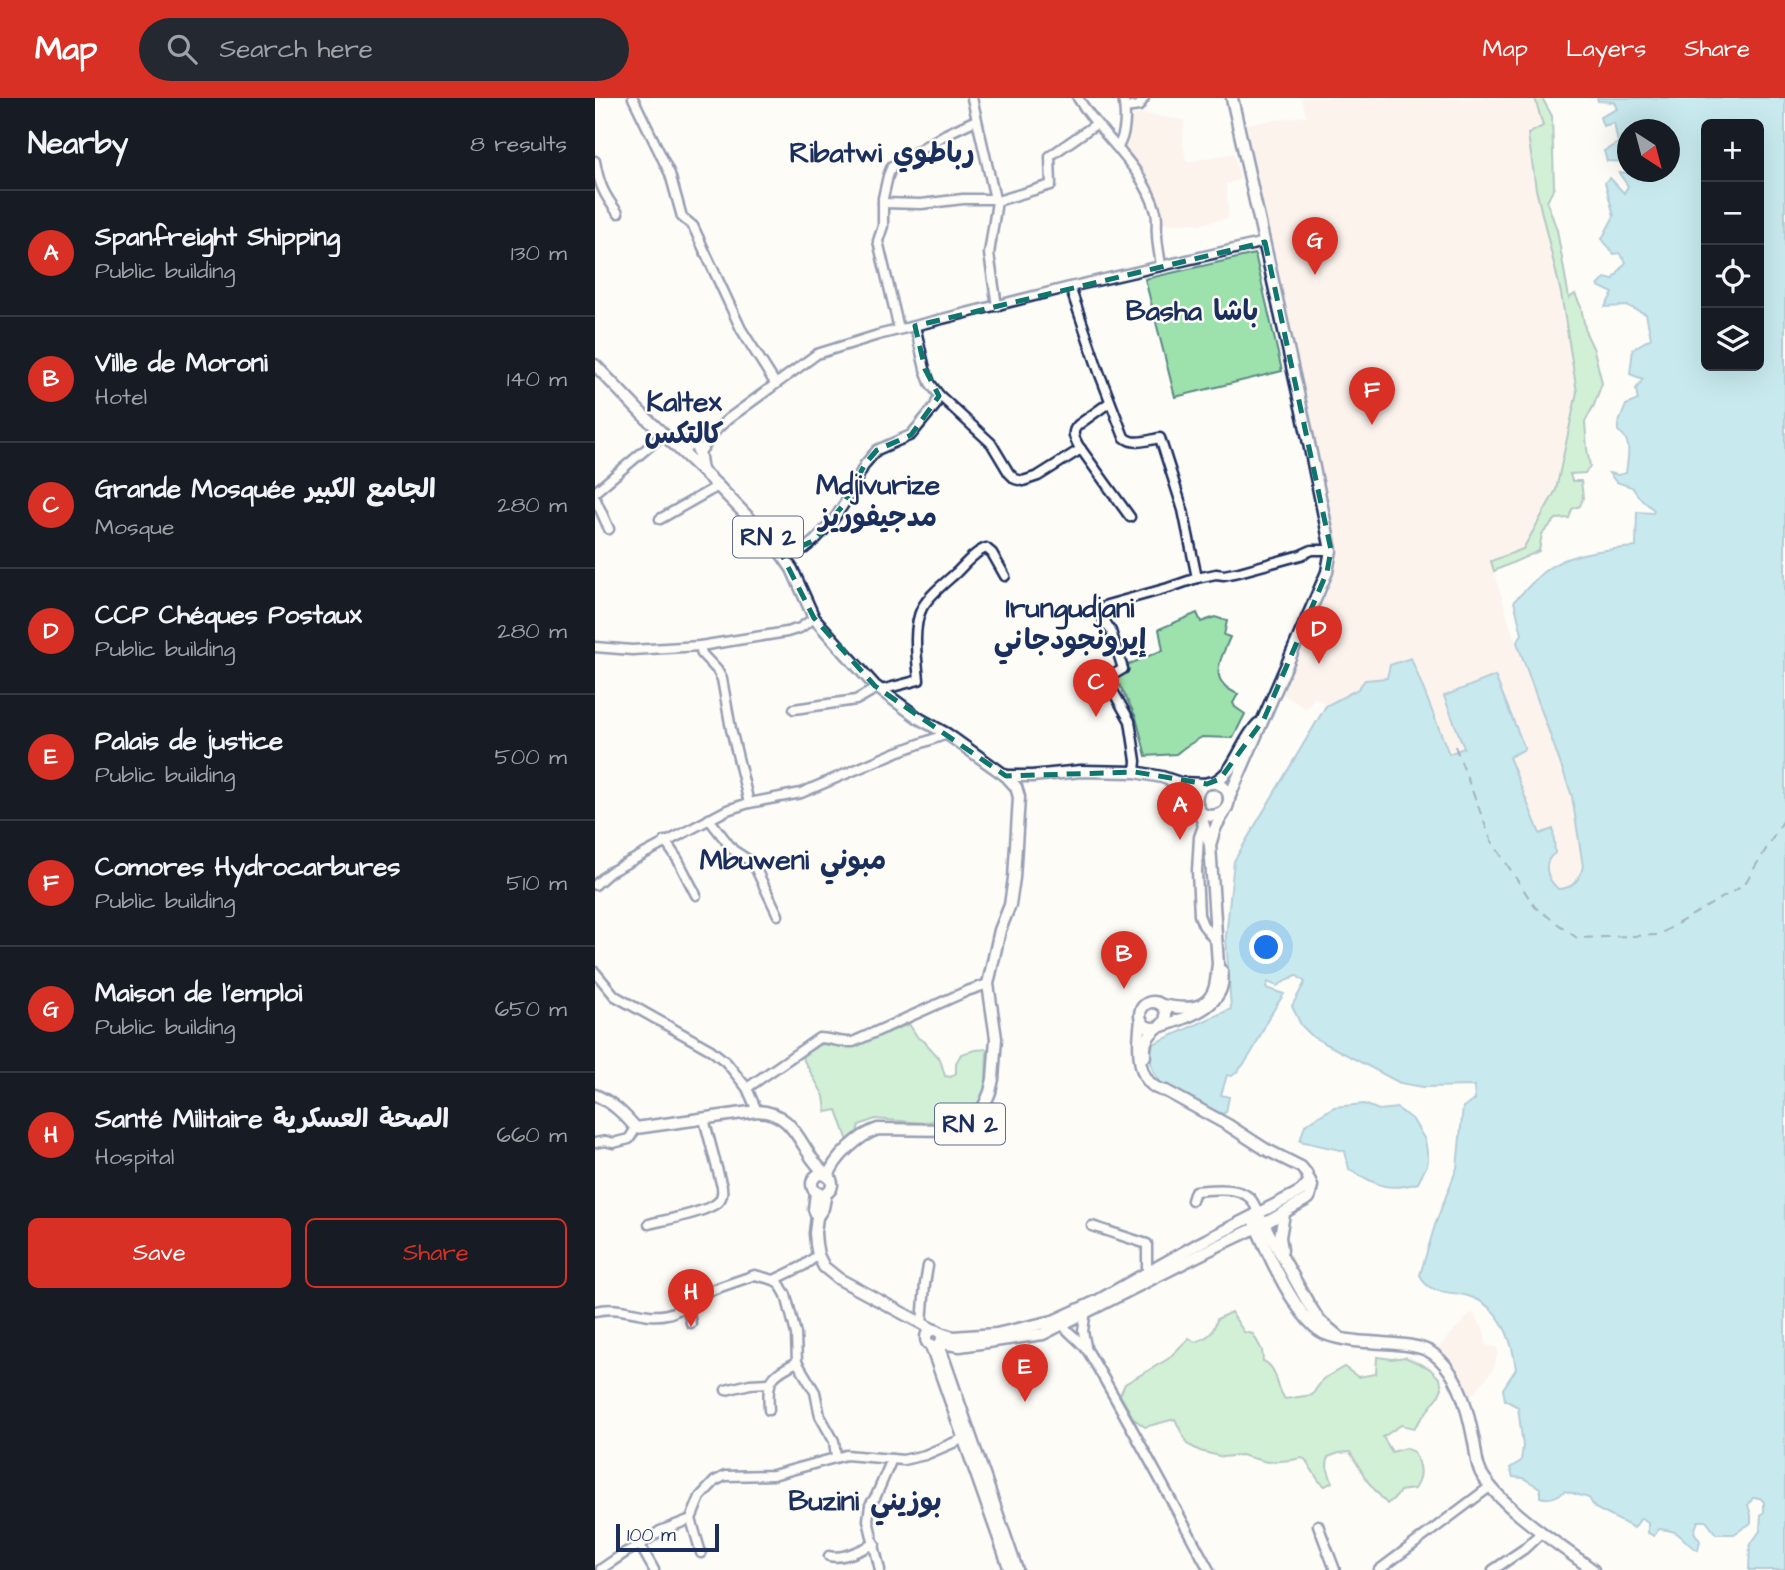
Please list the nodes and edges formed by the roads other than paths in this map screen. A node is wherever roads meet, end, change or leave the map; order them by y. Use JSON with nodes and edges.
{"nodes":[{"id":1,"x":633,"y":98,"type":"edge"},
{"id":2,"x":972,"y":98,"type":"edge"},
{"id":3,"x":1078,"y":98,"type":"edge"},
{"id":4,"x":1123,"y":98,"type":"edge"},
{"id":5,"x":1144,"y":98,"type":"edge"},
{"id":6,"x":1232,"y":98,"type":"edge"},
{"id":7,"x":1125,"y":108,"type":"junction"},
{"id":8,"x":976,"y":120,"type":"junction"},
{"id":9,"x":1096,"y":124,"type":"junction"},
{"id":10,"x":1118,"y":147,"type":"junction"},
{"id":11,"x":595,"y":161,"type":"edge"},
{"id":12,"x":996,"y":200,"type":"junction"},
{"id":13,"x":883,"y":203,"type":"junction"},
{"id":14,"x":618,"y":213,"type":"dead end"},
{"id":15,"x":1265,"y":242,"type":"junction"},
{"id":16,"x":1161,"y":267,"type":"junction"},
{"id":17,"x":1070,"y":287,"type":"junction"},
{"id":18,"x":997,"y":306,"type":"junction"},
{"id":19,"x":915,"y":326,"type":"junction"},
{"id":20,"x":899,"y":330,"type":"junction"},
{"id":21,"x":595,"y":365,"type":"edge"},
{"id":22,"x":775,"y":383,"type":"junction"},
{"id":23,"x":939,"y":395,"type":"junction"},
{"id":24,"x":1110,"y":402,"type":"junction"},
{"id":25,"x":717,"y":429,"type":"junction"},
{"id":26,"x":664,"y":434,"type":"junction"},
{"id":27,"x":673,"y":442,"type":"junction"},
{"id":28,"x":692,"y":443,"type":"junction"},
{"id":29,"x":1081,"y":449,"type":"junction"},
{"id":30,"x":683,"y":452,"type":"junction"},
{"id":31,"x":700,"y":452,"type":"junction"},
{"id":32,"x":692,"y":462,"type":"junction"},
{"id":33,"x":702,"y":471,"type":"junction"},
{"id":34,"x":718,"y":486,"type":"junction"},
{"id":35,"x":595,"y":492,"type":"edge"},
{"id":36,"x":595,"y":498,"type":"edge"},
{"id":37,"x":1130,"y":517,"type":"dead end"},
{"id":38,"x":660,"y":519,"type":"dead end"},
{"id":39,"x":608,"y":529,"type":"dead end"},
{"id":40,"x":1331,"y":550,"type":"junction"},
{"id":41,"x":782,"y":555,"type":"junction"},
{"id":42,"x":1005,"y":576,"type":"dead end"},
{"id":43,"x":1197,"y":578,"type":"junction"},
{"id":44,"x":814,"y":618,"type":"junction"},
{"id":45,"x":700,"y":646,"type":"junction"},
{"id":46,"x":595,"y":647,"type":"edge"},
{"id":47,"x":879,"y":689,"type":"junction"},
{"id":48,"x":795,"y":709,"type":"dead end"},
{"id":49,"x":1264,"y":719,"type":"junction"},
{"id":50,"x":947,"y":734,"type":"junction"},
{"id":51,"x":1135,"y":772,"type":"junction"},
{"id":52,"x":1006,"y":776,"type":"junction"},
{"id":53,"x":1032,"y":776,"type":"junction"},
{"id":54,"x":1180,"y":783,"type":"junction"},
{"id":55,"x":1209,"y":783,"type":"junction"},
{"id":56,"x":1017,"y":791,"type":"junction"},
{"id":57,"x":1229,"y":798,"type":"junction"},
{"id":58,"x":749,"y":803,"type":"junction"},
{"id":59,"x":1198,"y":805,"type":"junction"},
{"id":60,"x":1223,"y":812,"type":"junction"},
{"id":61,"x":709,"y":820,"type":"junction"},
{"id":62,"x":1204,"y":823,"type":"junction"},
{"id":63,"x":665,"y":841,"type":"junction"},
{"id":64,"x":1210,"y":845,"type":"junction"},
{"id":65,"x":595,"y":885,"type":"edge"},
{"id":66,"x":696,"y":895,"type":"dead end"},
{"id":67,"x":778,"y":915,"type":"dead end"},
{"id":68,"x":1216,"y":942,"type":"junction"},
{"id":69,"x":1218,"y":964,"type":"junction"},
{"id":70,"x":595,"y":972,"type":"edge"},
{"id":71,"x":988,"y":984,"type":"junction"},
{"id":72,"x":1162,"y":1005,"type":"junction"},
{"id":73,"x":1141,"y":1020,"type":"junction"},
{"id":74,"x":1159,"y":1027,"type":"junction"},
{"id":75,"x":747,"y":1088,"type":"junction"},
{"id":76,"x":1166,"y":1091,"type":"junction"},
{"id":77,"x":595,"y":1095,"type":"edge"},
{"id":78,"x":757,"y":1111,"type":"junction"},
{"id":79,"x":704,"y":1119,"type":"junction"},
{"id":80,"x":636,"y":1128,"type":"junction"},
{"id":81,"x":595,"y":1143,"type":"edge"},
{"id":82,"x":814,"y":1161,"type":"junction"},
{"id":83,"x":835,"y":1162,"type":"junction"},
{"id":84,"x":827,"y":1176,"type":"junction"},
{"id":85,"x":1310,"y":1181,"type":"junction"},
{"id":86,"x":818,"y":1190,"type":"junction"},
{"id":87,"x":1192,"y":1200,"type":"dead end"},
{"id":88,"x":1284,"y":1214,"type":"junction"},
{"id":89,"x":1255,"y":1215,"type":"junction"},
{"id":90,"x":649,"y":1224,"type":"dead end"},
{"id":91,"x":1092,"y":1226,"type":"dead end"},
{"id":92,"x":1260,"y":1226,"type":"junction"},
{"id":93,"x":818,"y":1255,"type":"junction"},
{"id":94,"x":1286,"y":1263,"type":"junction"},
{"id":95,"x":928,"y":1266,"type":"dead end"},
{"id":96,"x":1148,"y":1276,"type":"junction"},
{"id":97,"x":774,"y":1280,"type":"junction"},
{"id":98,"x":687,"y":1305,"type":"junction"},
{"id":99,"x":1085,"y":1309,"type":"junction"},
{"id":100,"x":595,"y":1311,"type":"edge"},
{"id":101,"x":908,"y":1317,"type":"junction"},
{"id":102,"x":1061,"y":1322,"type":"junction"},
{"id":103,"x":691,"y":1323,"type":"dead end"},
{"id":104,"x":922,"y":1324,"type":"junction"},
{"id":105,"x":1340,"y":1337,"type":"junction"},
{"id":106,"x":935,"y":1339,"type":"junction"},
{"id":107,"x":960,"y":1346,"type":"junction"},
{"id":108,"x":1086,"y":1349,"type":"junction"},
{"id":109,"x":797,"y":1362,"type":"junction"},
{"id":110,"x":769,"y":1383,"type":"junction"},
{"id":111,"x":954,"y":1387,"type":"junction"},
{"id":112,"x":726,"y":1390,"type":"dead end"},
{"id":113,"x":769,"y":1410,"type":"dead end"},
{"id":114,"x":966,"y":1437,"type":"junction"},
{"id":115,"x":836,"y":1457,"type":"junction"},
{"id":116,"x":892,"y":1459,"type":"junction"},
{"id":117,"x":1491,"y":1486,"type":"junction"},
{"id":118,"x":993,"y":1513,"type":"junction"},
{"id":119,"x":691,"y":1519,"type":"junction"},
{"id":120,"x":1318,"y":1525,"type":"dead end"},
{"id":121,"x":1542,"y":1532,"type":"junction"},
{"id":122,"x":875,"y":1544,"type":"junction"},
{"id":123,"x":640,"y":1545,"type":"junction"},
{"id":124,"x":701,"y":1553,"type":"dead end"},
{"id":125,"x":829,"y":1556,"type":"dead end"},
{"id":126,"x":601,"y":1569,"type":"edge"},
{"id":127,"x":654,"y":1570,"type":"edge"},
{"id":128,"x":880,"y":1570,"type":"edge"},
{"id":129,"x":1010,"y":1570,"type":"edge"},
{"id":130,"x":1017,"y":1570,"type":"edge"},
{"id":131,"x":1209,"y":1570,"type":"edge"},
{"id":132,"x":1335,"y":1570,"type":"edge"},
{"id":133,"x":1379,"y":1570,"type":"edge"},
{"id":134,"x":1493,"y":1570,"type":"edge"},
{"id":135,"x":1593,"y":1570,"type":"edge"}],
"edges":[{"from":1,"to":22,"type":"street"},
{"from":2,"to":8,"type":"street"},
{"from":3,"to":9,"type":"street"},
{"from":4,"to":7,"type":"street"},
{"from":5,"to":7,"type":"street"},
{"from":6,"to":15,"type":"main road"},
{"from":7,"to":10,"type":"street"},
{"from":8,"to":12,"type":"street"},
{"from":8,"to":13,"type":"street"},
{"from":9,"to":10,"type":"street"},
{"from":9,"to":12,"type":"street"},
{"from":10,"to":16,"type":"street"},
{"from":11,"to":14,"type":"street"},
{"from":12,"to":13,"type":"street"},
{"from":12,"to":18,"type":"street"},
{"from":13,"to":20,"type":"street"},
{"from":15,"to":16,"type":"street"},
{"from":15,"to":40,"type":"main road"},
{"from":16,"to":17,"type":"street"},
{"from":17,"to":18,"type":"street"},
{"from":17,"to":24,"type":"street"},
{"from":18,"to":19,"type":"street"},
{"from":19,"to":20,"type":"street"},
{"from":19,"to":23,"type":"street"},
{"from":20,"to":22,"type":"street"},
{"from":21,"to":26,"type":"main road","number":"RN 2"},
{"from":22,"to":25,"type":"street"},
{"from":23,"to":29,"type":"street"},
{"from":23,"to":41,"type":"street"},
{"from":24,"to":29,"type":"street"},
{"from":24,"to":43,"type":"street"},
{"from":25,"to":28,"type":"street"},
{"from":25,"to":31,"type":"street"},
{"from":26,"to":27,"type":"main road","number":"RN 2"},
{"from":26,"to":35,"type":"street"},
{"from":27,"to":28,"type":"main road"},
{"from":27,"to":30,"type":"main road","number":"RN 2"},
{"from":28,"to":30,"type":"street"},
{"from":28,"to":31,"type":"main road"},
{"from":29,"to":37,"type":"street"},
{"from":30,"to":32,"type":"main road","number":"RN 2"},
{"from":31,"to":32,"type":"street"},
{"from":31,"to":33,"type":"main road"},
{"from":32,"to":33,"type":"main road","number":"RN 2"},
{"from":33,"to":34,"type":"main road","number":"RN 2"},
{"from":34,"to":38,"type":"street"},
{"from":34,"to":41,"type":"main road","number":"RN 2"},
{"from":36,"to":39,"type":"street"},
{"from":40,"to":43,"type":"street"},
{"from":40,"to":49,"type":"main road"},
{"from":41,"to":44,"type":"main road","number":"RN 2"},
{"from":42,"to":47,"type":"street"},
{"from":43,"to":51,"type":"street"},
{"from":44,"to":45,"type":"street"},
{"from":44,"to":47,"type":"main road","number":"RN 2"},
{"from":45,"to":46,"type":"street"},
{"from":45,"to":58,"type":"street"},
{"from":47,"to":48,"type":"street"},
{"from":47,"to":50,"type":"main road","number":"RN 2"},
{"from":49,"to":55,"type":"main road"},
{"from":49,"to":57,"type":"main road"},
{"from":50,"to":52,"type":"main road","number":"RN 2"},
{"from":50,"to":58,"type":"street"},
{"from":51,"to":53,"type":"main road"},
{"from":51,"to":54,"type":"main road"},
{"from":52,"to":53,"type":"main road"},
{"from":52,"to":56,"type":"main road","number":"RN 2"},
{"from":53,"to":56,"type":"main road"},
{"from":54,"to":55,"type":"main road"},
{"from":54,"to":59,"type":"main road"},
{"from":55,"to":57,"type":"main road"},
{"from":55,"to":59,"type":"main road"},
{"from":56,"to":71,"type":"main road","number":"RN 2"},
{"from":57,"to":60,"type":"main road"},
{"from":58,"to":61,"type":"street"},
{"from":59,"to":60,"type":"main road"},
{"from":59,"to":62,"type":"main road"},
{"from":60,"to":64,"type":"main road"},
{"from":61,"to":63,"type":"street"},
{"from":61,"to":67,"type":"street"},
{"from":62,"to":64,"type":"main road"},
{"from":62,"to":68,"type":"street"},
{"from":63,"to":65,"type":"street"},
{"from":63,"to":66,"type":"street"},
{"from":64,"to":68,"type":"main road"},
{"from":68,"to":69,"type":"main road"},
{"from":69,"to":72,"type":"main road"},
{"from":69,"to":74,"type":"main road"},
{"from":70,"to":75,"type":"street"},
{"from":71,"to":75,"type":"street"},
{"from":71,"to":83,"type":"main road","number":"RN 2"},
{"from":72,"to":73,"type":"main road"},
{"from":72,"to":74,"type":"main road"},
{"from":73,"to":74,"type":"main road"},
{"from":73,"to":76,"type":"main road"},
{"from":74,"to":76,"type":"main road"},
{"from":75,"to":78,"type":"street"},
{"from":76,"to":85,"type":"main road"},
{"from":77,"to":80,"type":"main road"},
{"from":78,"to":79,"type":"main road"},
{"from":78,"to":82,"type":"main road"},
{"from":79,"to":80,"type":"main road"},
{"from":79,"to":90,"type":"street"},
{"from":80,"to":81,"type":"street"},
{"from":82,"to":83,"type":"main road"},
{"from":82,"to":84,"type":"main road"},
{"from":82,"to":86,"type":"main road"},
{"from":83,"to":84,"type":"main road","number":"RN 2"},
{"from":84,"to":86,"type":"main road"},
{"from":84,"to":86,"type":"main road"},
{"from":85,"to":88,"type":"main road"},
{"from":85,"to":89,"type":"main road"},
{"from":86,"to":93,"type":"main road"},
{"from":87,"to":89,"type":"street"},
{"from":88,"to":92,"type":"main road"},
{"from":88,"to":94,"type":"main road"},
{"from":89,"to":92,"type":"main road"},
{"from":89,"to":96,"type":"main road"},
{"from":91,"to":96,"type":"street"},
{"from":92,"to":94,"type":"main road"},
{"from":92,"to":96,"type":"main road"},
{"from":92,"to":105,"type":"main road"},
{"from":93,"to":97,"type":"street"},
{"from":93,"to":101,"type":"main road"},
{"from":94,"to":105,"type":"main road"},
{"from":95,"to":104,"type":"street"},
{"from":96,"to":99,"type":"main road"},
{"from":97,"to":98,"type":"street"},
{"from":97,"to":109,"type":"street"},
{"from":98,"to":100,"type":"street"},
{"from":98,"to":103,"type":"street"},
{"from":99,"to":102,"type":"main road"},
{"from":99,"to":108,"type":"street"},
{"from":101,"to":104,"type":"main road"},
{"from":101,"to":106,"type":"main road"},
{"from":102,"to":106,"type":"main road"},
{"from":102,"to":107,"type":"main road"},
{"from":102,"to":108,"type":"street"},
{"from":104,"to":106,"type":"main road"},
{"from":105,"to":117,"type":"main road"},
{"from":106,"to":107,"type":"main road"},
{"from":106,"to":111,"type":"main road"},
{"from":106,"to":114,"type":"main road"},
{"from":107,"to":111,"type":"main road"},
{"from":108,"to":131,"type":"street"},
{"from":109,"to":110,"type":"street"},
{"from":109,"to":115,"type":"street"},
{"from":110,"to":112,"type":"street"},
{"from":110,"to":113,"type":"street"},
{"from":111,"to":114,"type":"main road"},
{"from":114,"to":116,"type":"street"},
{"from":114,"to":118,"type":"main road"},
{"from":115,"to":116,"type":"street"},
{"from":115,"to":119,"type":"street"},
{"from":116,"to":122,"type":"street"},
{"from":117,"to":121,"type":"main road"},
{"from":117,"to":133,"type":"street"},
{"from":118,"to":129,"type":"main road"},
{"from":118,"to":130,"type":"main road"},
{"from":119,"to":123,"type":"street"},
{"from":119,"to":124,"type":"street"},
{"from":120,"to":132,"type":"street"},
{"from":121,"to":134,"type":"street"},
{"from":121,"to":135,"type":"main road"},
{"from":122,"to":125,"type":"street"},
{"from":122,"to":128,"type":"street"},
{"from":123,"to":126,"type":"street"},
{"from":123,"to":127,"type":"street"}]}
